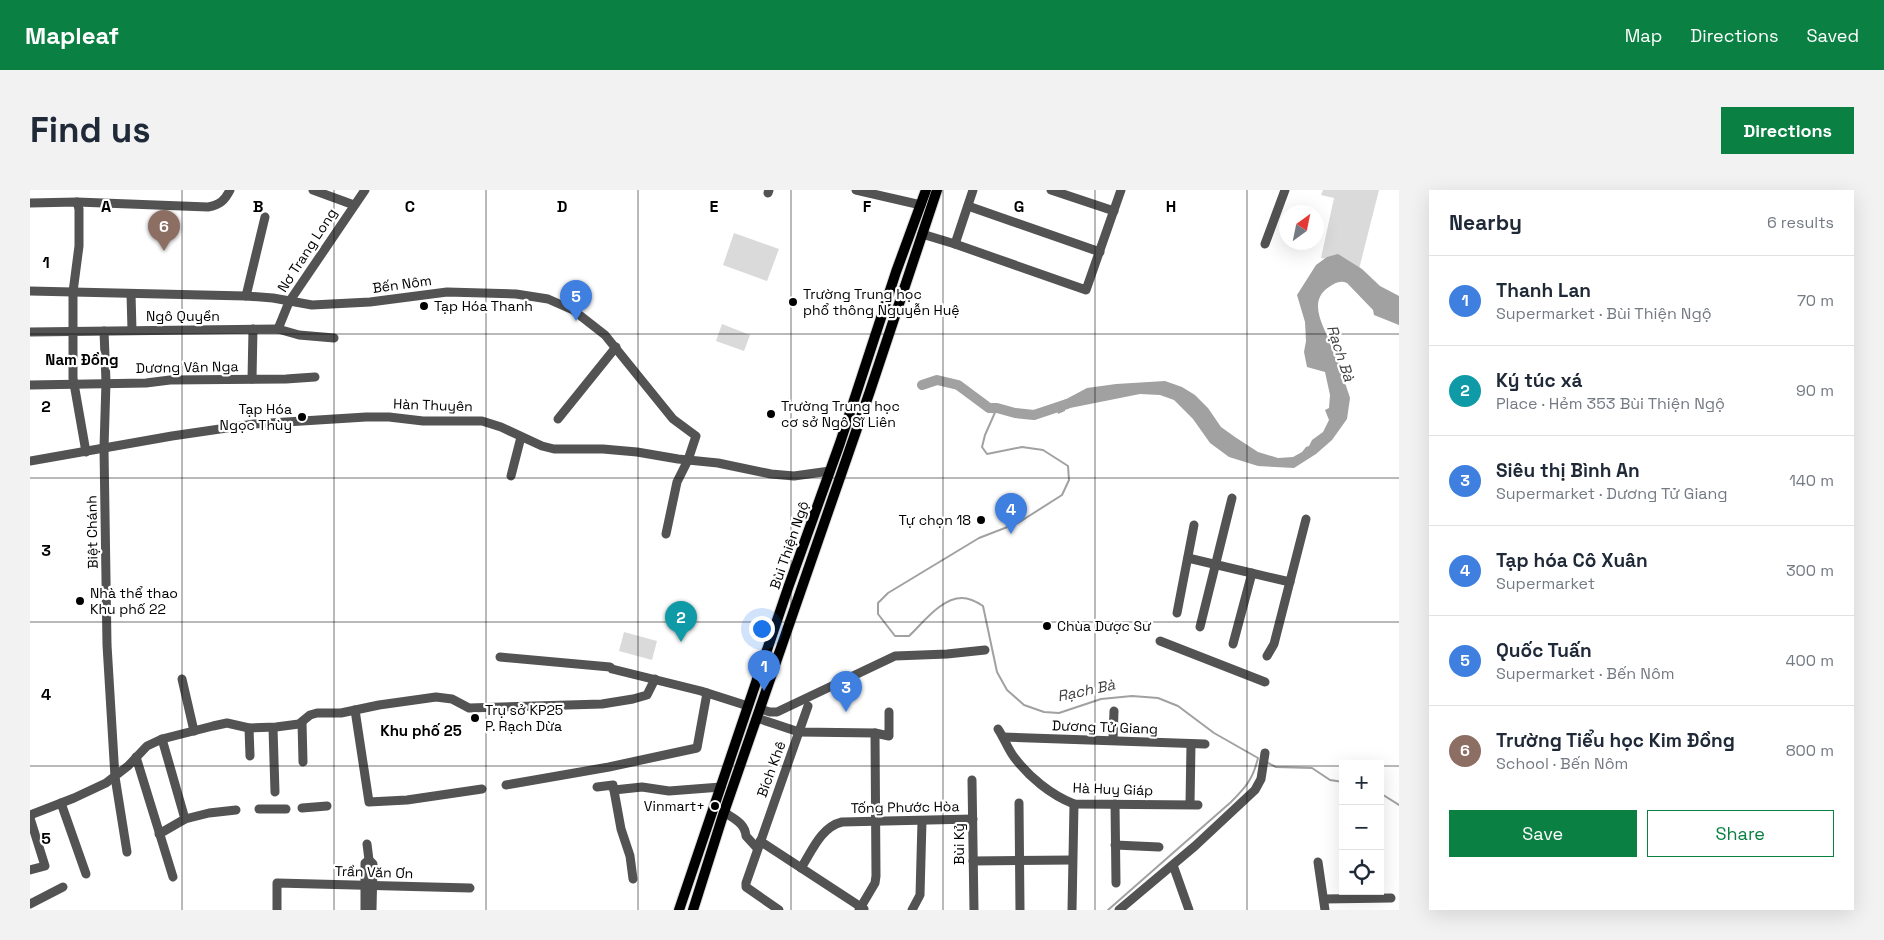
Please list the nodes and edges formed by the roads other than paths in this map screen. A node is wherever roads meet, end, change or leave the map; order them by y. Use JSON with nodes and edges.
{"nodes":[{"id":1,"x":230,"y":190,"type":"edge"},
{"id":2,"x":313,"y":190,"type":"edge"},
{"id":3,"x":365,"y":190,"type":"edge"},
{"id":4,"x":856,"y":190,"type":"edge"},
{"id":5,"x":926,"y":190,"type":"edge"},
{"id":6,"x":937,"y":190,"type":"edge"},
{"id":7,"x":973,"y":190,"type":"edge"},
{"id":8,"x":1051,"y":190,"type":"edge"},
{"id":9,"x":1121,"y":190,"type":"edge"},
{"id":10,"x":1285,"y":190,"type":"edge"},
{"id":11,"x":1071,"y":193,"type":"edge"},
{"id":12,"x":77,"y":202,"type":"junction"},
{"id":13,"x":30,"y":203,"type":"edge"},
{"id":14,"x":354,"y":205,"type":"junction"},
{"id":15,"x":921,"y":205,"type":"junction"},
{"id":16,"x":968,"y":206,"type":"junction"},
{"id":17,"x":1114,"y":211,"type":"junction"},
{"id":18,"x":265,"y":218,"type":"dead end"},
{"id":19,"x":922,"y":234,"type":"junction"},
{"id":20,"x":955,"y":244,"type":"junction"},
{"id":21,"x":1266,"y":244,"type":"dead end"},
{"id":22,"x":1100,"y":252,"type":"junction"},
{"id":23,"x":30,"y":291,"type":"edge"},
{"id":24,"x":73,"y":292,"type":"junction"},
{"id":25,"x":131,"y":294,"type":"junction"},
{"id":26,"x":246,"y":296,"type":"junction"},
{"id":27,"x":289,"y":302,"type":"junction"},
{"id":28,"x":253,"y":329,"type":"junction"},
{"id":29,"x":278,"y":329,"type":"junction"},
{"id":30,"x":104,"y":330,"type":"junction"},
{"id":31,"x":132,"y":330,"type":"junction"},
{"id":32,"x":74,"y":331,"type":"junction"},
{"id":33,"x":30,"y":332,"type":"edge"},
{"id":34,"x":334,"y":338,"type":"dead end"},
{"id":35,"x":872,"y":344,"type":"junction"},
{"id":36,"x":616,"y":347,"type":"junction"},
{"id":37,"x":884,"y":348,"type":"junction"},
{"id":38,"x":315,"y":377,"type":"dead end"},
{"id":39,"x":252,"y":379,"type":"junction"},
{"id":40,"x":106,"y":382,"type":"junction"},
{"id":41,"x":74,"y":384,"type":"junction"},
{"id":42,"x":30,"y":385,"type":"edge"},
{"id":43,"x":558,"y":419,"type":"dead end"},
{"id":44,"x":521,"y":437,"type":"junction"},
{"id":45,"x":104,"y":448,"type":"junction"},
{"id":46,"x":86,"y":452,"type":"junction"},
{"id":47,"x":688,"y":460,"type":"junction"},
{"id":48,"x":30,"y":462,"type":"edge"},
{"id":49,"x":830,"y":471,"type":"junction"},
{"id":50,"x":511,"y":476,"type":"dead end"},
{"id":51,"x":1232,"y":498,"type":"dead end"},
{"id":52,"x":820,"y":499,"type":"junction"},
{"id":53,"x":831,"y":503,"type":"junction"},
{"id":54,"x":1306,"y":519,"type":"dead end"},
{"id":55,"x":1194,"y":524,"type":"dead end"},
{"id":56,"x":666,"y":534,"type":"dead end"},
{"id":57,"x":1188,"y":558,"type":"junction"},
{"id":58,"x":1217,"y":565,"type":"junction"},
{"id":59,"x":1252,"y":573,"type":"junction"},
{"id":60,"x":1290,"y":582,"type":"junction"},
{"id":61,"x":1177,"y":613,"type":"dead end"},
{"id":62,"x":1200,"y":627,"type":"dead end"},
{"id":63,"x":1160,"y":641,"type":"dead end"},
{"id":64,"x":1233,"y":644,"type":"dead end"},
{"id":65,"x":985,"y":650,"type":"dead end"},
{"id":66,"x":1267,"y":656,"type":"dead end"},
{"id":67,"x":500,"y":657,"type":"dead end"},
{"id":68,"x":182,"y":679,"type":"dead end"},
{"id":69,"x":655,"y":679,"type":"junction"},
{"id":70,"x":1265,"y":682,"type":"dead end"},
{"id":71,"x":707,"y":693,"type":"junction"},
{"id":72,"x":808,"y":706,"type":"dead end"},
{"id":73,"x":355,"y":710,"type":"junction"},
{"id":74,"x":747,"y":711,"type":"junction"},
{"id":75,"x":1114,"y":711,"type":"dead end"},
{"id":76,"x":889,"y":712,"type":"dead end"},
{"id":77,"x":758,"y":713,"type":"junction"},
{"id":78,"x":302,"y":722,"type":"junction"},
{"id":79,"x":249,"y":728,"type":"junction"},
{"id":80,"x":273,"y":728,"type":"junction"},
{"id":81,"x":194,"y":731,"type":"junction"},
{"id":82,"x":799,"y":732,"type":"junction"},
{"id":83,"x":875,"y":733,"type":"junction"},
{"id":84,"x":1001,"y":733,"type":"joint"},
{"id":85,"x":162,"y":739,"type":"junction"},
{"id":86,"x":1114,"y":740,"type":"junction"},
{"id":87,"x":1191,"y":744,"type":"junction"},
{"id":88,"x":1205,"y":744,"type":"dead end"},
{"id":89,"x":1265,"y":753,"type":"dead end"},
{"id":90,"x":250,"y":756,"type":"dead end"},
{"id":91,"x":136,"y":757,"type":"junction"},
{"id":92,"x":304,"y":762,"type":"dead end"},
{"id":93,"x":116,"y":777,"type":"junction"},
{"id":94,"x":972,"y":780,"type":"dead end"},
{"id":95,"x":506,"y":785,"type":"dead end"},
{"id":96,"x":597,"y":787,"type":"dead end"},
{"id":97,"x":721,"y":787,"type":"junction"},
{"id":98,"x":482,"y":789,"type":"dead end"},
{"id":99,"x":614,"y":790,"type":"junction"},
{"id":100,"x":275,"y":792,"type":"dead end"},
{"id":101,"x":1019,"y":802,"type":"dead end"},
{"id":102,"x":61,"y":803,"type":"junction"},
{"id":103,"x":1074,"y":804,"type":"junction"},
{"id":104,"x":1115,"y":804,"type":"junction"},
{"id":105,"x":327,"y":806,"type":"dead end"},
{"id":106,"x":302,"y":808,"type":"dead end"},
{"id":107,"x":259,"y":809,"type":"dead end"},
{"id":108,"x":286,"y":809,"type":"dead end"},
{"id":109,"x":236,"y":810,"type":"dead end"},
{"id":110,"x":724,"y":812,"type":"junction"},
{"id":111,"x":30,"y":816,"type":"edge"},
{"id":112,"x":185,"y":819,"type":"junction"},
{"id":113,"x":973,"y":819,"type":"junction"},
{"id":114,"x":922,"y":820,"type":"junction"},
{"id":115,"x":876,"y":822,"type":"junction"},
{"id":116,"x":159,"y":834,"type":"junction"},
{"id":117,"x":367,"y":844,"type":"dead end"},
{"id":118,"x":759,"y":844,"type":"junction"},
{"id":119,"x":1115,"y":845,"type":"junction"},
{"id":120,"x":1159,"y":847,"type":"dead end"},
{"id":121,"x":127,"y":852,"type":"dead end"},
{"id":122,"x":1020,"y":860,"type":"junction"},
{"id":123,"x":1072,"y":860,"type":"junction"},
{"id":124,"x":973,"y":861,"type":"junction"},
{"id":125,"x":1318,"y":862,"type":"dead end"},
{"id":126,"x":1173,"y":865,"type":"junction"},
{"id":127,"x":802,"y":868,"type":"junction"},
{"id":128,"x":30,"y":870,"type":"edge"},
{"id":129,"x":86,"y":874,"type":"dead end"},
{"id":130,"x":173,"y":877,"type":"dead end"},
{"id":131,"x":634,"y":878,"type":"dead end"},
{"id":132,"x":1116,"y":883,"type":"dead end"},
{"id":133,"x":369,"y":885,"type":"junction"},
{"id":134,"x":63,"y":887,"type":"dead end"},
{"id":135,"x":470,"y":888,"type":"dead end"},
{"id":136,"x":1391,"y":898,"type":"dead end"},
{"id":137,"x":1324,"y":899,"type":"junction"},
{"id":138,"x":40,"y":900,"type":"junction"},
{"id":139,"x":30,"y":904,"type":"edge"},
{"id":140,"x":861,"y":909,"type":"edge"},
{"id":141,"x":973,"y":909,"type":"edge"},
{"id":142,"x":41,"y":910,"type":"edge"},
{"id":143,"x":277,"y":910,"type":"edge"},
{"id":144,"x":365,"y":910,"type":"edge"},
{"id":145,"x":372,"y":910,"type":"edge"},
{"id":146,"x":679,"y":910,"type":"edge"},
{"id":147,"x":693,"y":910,"type":"edge"},
{"id":148,"x":780,"y":910,"type":"edge"},
{"id":149,"x":912,"y":910,"type":"edge"},
{"id":150,"x":1020,"y":910,"type":"edge"},
{"id":151,"x":1072,"y":910,"type":"edge"},
{"id":152,"x":1119,"y":910,"type":"edge"},
{"id":153,"x":1189,"y":910,"type":"edge"},
{"id":154,"x":1325,"y":910,"type":"edge"}],
"edges":[{"from":1,"to":12,"type":"street"},
{"from":2,"to":14,"type":"street"},
{"from":3,"to":14,"type":"street","name":"Nơ Trang Long"},
{"from":4,"to":15,"type":"street"},
{"from":5,"to":15,"type":"main road","name":"Bùi Thiện Ngộ"},
{"from":6,"to":19,"type":"main road","name":"Bùi Thiện Ngộ"},
{"from":7,"to":16,"type":"street"},
{"from":8,"to":11,"type":"street"},
{"from":9,"to":17,"type":"street"},
{"from":10,"to":21,"type":"street"},
{"from":11,"to":17,"type":"street"},
{"from":12,"to":13,"type":"street"},
{"from":12,"to":24,"type":"street"},
{"from":14,"to":27,"type":"street","name":"Nơ Trang Long"},
{"from":15,"to":35,"type":"main road","name":"Bùi Thiện Ngộ"},
{"from":16,"to":20,"type":"street"},
{"from":16,"to":22,"type":"street"},
{"from":17,"to":22,"type":"street"},
{"from":18,"to":26,"type":"street"},
{"from":19,"to":20,"type":"street"},
{"from":19,"to":37,"type":"main road","name":"Bùi Thiện Ngộ"},
{"from":20,"to":22,"type":"street"},
{"from":23,"to":24,"type":"street","name":"Bến Nôm"},
{"from":24,"to":25,"type":"street","name":"Bến Nôm"},
{"from":24,"to":32,"type":"street"},
{"from":25,"to":26,"type":"street","name":"Bến Nôm"},
{"from":25,"to":31,"type":"street"},
{"from":26,"to":27,"type":"street","name":"Bến Nôm"},
{"from":27,"to":29,"type":"street","name":"Nơ Trang Long"},
{"from":27,"to":36,"type":"street","name":"Bến Nôm"},
{"from":28,"to":29,"type":"street","name":"Ngô Quyền"},
{"from":28,"to":31,"type":"street","name":"Ngô Quyền"},
{"from":28,"to":39,"type":"street"},
{"from":29,"to":34,"type":"street","name":"Ngô Quyền"},
{"from":30,"to":31,"type":"street","name":"Ngô Quyền"},
{"from":30,"to":32,"type":"street","name":"Ngô Quyền"},
{"from":30,"to":40,"type":"street","name":"Biệt Chánh"},
{"from":32,"to":33,"type":"street","name":"Ngô Quyền"},
{"from":32,"to":41,"type":"street"},
{"from":35,"to":37,"type":"main road"},
{"from":35,"to":49,"type":"main road","name":"Bùi Thiện Ngộ"},
{"from":36,"to":43,"type":"street"},
{"from":36,"to":47,"type":"street","name":"Bến Nôm"},
{"from":37,"to":53,"type":"main road","name":"Bùi Thiện Ngộ"},
{"from":38,"to":39,"type":"street","name":"Dương Vân Nga"},
{"from":39,"to":40,"type":"street","name":"Dương Vân Nga"},
{"from":40,"to":41,"type":"street","name":"Dương Vân Nga"},
{"from":40,"to":45,"type":"street","name":"Biệt Chánh"},
{"from":41,"to":42,"type":"street","name":"Dương Vân Nga"},
{"from":41,"to":46,"type":"street"},
{"from":44,"to":45,"type":"street","name":"Hàn Thuyên"},
{"from":44,"to":47,"type":"street","name":"Hàn Thuyên"},
{"from":44,"to":50,"type":"street"},
{"from":45,"to":46,"type":"street","name":"Hàn Thuyên"},
{"from":45,"to":93,"type":"street","name":"Biệt Chánh"},
{"from":46,"to":48,"type":"street","name":"Hàn Thuyên"},
{"from":47,"to":49,"type":"street","name":"Hàn Thuyên"},
{"from":47,"to":56,"type":"street"},
{"from":49,"to":52,"type":"main road","name":"Bùi Thiện Ngộ"},
{"from":51,"to":58,"type":"street"},
{"from":52,"to":53,"type":"main road"},
{"from":52,"to":74,"type":"main road","name":"Bùi Thiện Ngộ"},
{"from":53,"to":77,"type":"main road","name":"Bùi Thiện Ngộ"},
{"from":54,"to":60,"type":"street"},
{"from":55,"to":57,"type":"street"},
{"from":57,"to":58,"type":"street"},
{"from":57,"to":61,"type":"street"},
{"from":58,"to":59,"type":"street"},
{"from":58,"to":62,"type":"street"},
{"from":59,"to":60,"type":"street"},
{"from":59,"to":64,"type":"street"},
{"from":60,"to":66,"type":"street"},
{"from":63,"to":70,"type":"street"},
{"from":65,"to":77,"type":"street"},
{"from":67,"to":69,"type":"street"},
{"from":68,"to":81,"type":"street"},
{"from":69,"to":71,"type":"street"},
{"from":69,"to":73,"type":"street"},
{"from":71,"to":74,"type":"street"},
{"from":71,"to":95,"type":"street"},
{"from":72,"to":82,"type":"street","name":"Bích Khê"},
{"from":73,"to":78,"type":"street"},
{"from":73,"to":98,"type":"street"},
{"from":74,"to":77,"type":"main road"},
{"from":74,"to":97,"type":"main road","name":"Bùi Thiện Ngộ"},
{"from":75,"to":86,"type":"street"},
{"from":76,"to":83,"type":"street"},
{"from":77,"to":82,"type":"street"},
{"from":77,"to":110,"type":"main road","name":"Bùi Thiện Ngộ"},
{"from":78,"to":80,"type":"street"},
{"from":78,"to":92,"type":"street"},
{"from":79,"to":80,"type":"street"},
{"from":79,"to":81,"type":"street"},
{"from":79,"to":90,"type":"street"},
{"from":80,"to":100,"type":"street"},
{"from":81,"to":85,"type":"street"},
{"from":82,"to":83,"type":"street"},
{"from":82,"to":118,"type":"street","name":"Bích Khê"},
{"from":83,"to":115,"type":"street"},
{"from":84,"to":86,"type":"street","name":"Dương Tử Giang"},
{"from":84,"to":103,"type":"street","name":"Hà Huy Giáp"},
{"from":85,"to":91,"type":"street"},
{"from":85,"to":112,"type":"street"},
{"from":86,"to":87,"type":"street","name":"Dương Tử Giang"},
{"from":87,"to":88,"type":"street","name":"Dương Tử Giang"},
{"from":87,"to":104,"type":"street","name":"Hà Huy Giáp"},
{"from":89,"to":126,"type":"street"},
{"from":91,"to":93,"type":"street"},
{"from":91,"to":116,"type":"street"},
{"from":93,"to":102,"type":"street"},
{"from":93,"to":121,"type":"street","name":"Biệt Chánh"},
{"from":94,"to":113,"type":"street","name":"Bùi Kỷ"},
{"from":96,"to":99,"type":"street"},
{"from":97,"to":99,"type":"street"},
{"from":97,"to":146,"type":"main road","name":"Bùi Thiện Ngộ"},
{"from":99,"to":131,"type":"street"},
{"from":101,"to":122,"type":"street"},
{"from":102,"to":111,"type":"street"},
{"from":102,"to":129,"type":"street"},
{"from":103,"to":104,"type":"street","name":"Hà Huy Giáp"},
{"from":103,"to":123,"type":"street"},
{"from":104,"to":119,"type":"street"},
{"from":105,"to":106,"type":"street"},
{"from":107,"to":108,"type":"street"},
{"from":109,"to":112,"type":"street"},
{"from":110,"to":118,"type":"street"},
{"from":110,"to":147,"type":"main road","name":"Bùi Thiện Ngộ"},
{"from":111,"to":128,"type":"street"},
{"from":112,"to":116,"type":"street"},
{"from":113,"to":114,"type":"street","name":"Tống Phước Hòa"},
{"from":113,"to":124,"type":"street","name":"Bùi Kỷ"},
{"from":114,"to":115,"type":"street","name":"Tống Phước Hòa"},
{"from":114,"to":149,"type":"street"},
{"from":115,"to":127,"type":"street","name":"Tống Phước Hòa"},
{"from":115,"to":140,"type":"street"},
{"from":116,"to":130,"type":"street"},
{"from":117,"to":133,"type":"street"},
{"from":118,"to":127,"type":"street"},
{"from":118,"to":148,"type":"street","name":"Bích Khê"},
{"from":119,"to":120,"type":"street"},
{"from":119,"to":132,"type":"street"},
{"from":122,"to":123,"type":"street"},
{"from":122,"to":124,"type":"street"},
{"from":122,"to":150,"type":"street"},
{"from":123,"to":151,"type":"street"},
{"from":124,"to":141,"type":"street","name":"Bùi Kỷ"},
{"from":125,"to":137,"type":"street"},
{"from":126,"to":152,"type":"street"},
{"from":126,"to":153,"type":"street"},
{"from":127,"to":140,"type":"street"},
{"from":133,"to":135,"type":"street","name":"Trần Văn Ơn"},
{"from":133,"to":143,"type":"street","name":"Trần Văn Ơn"},
{"from":133,"to":144,"type":"street"},
{"from":133,"to":145,"type":"street"},
{"from":134,"to":138,"type":"street"},
{"from":136,"to":137,"type":"street"},
{"from":137,"to":154,"type":"street"},
{"from":138,"to":139,"type":"street"},
{"from":138,"to":142,"type":"street"}]}
